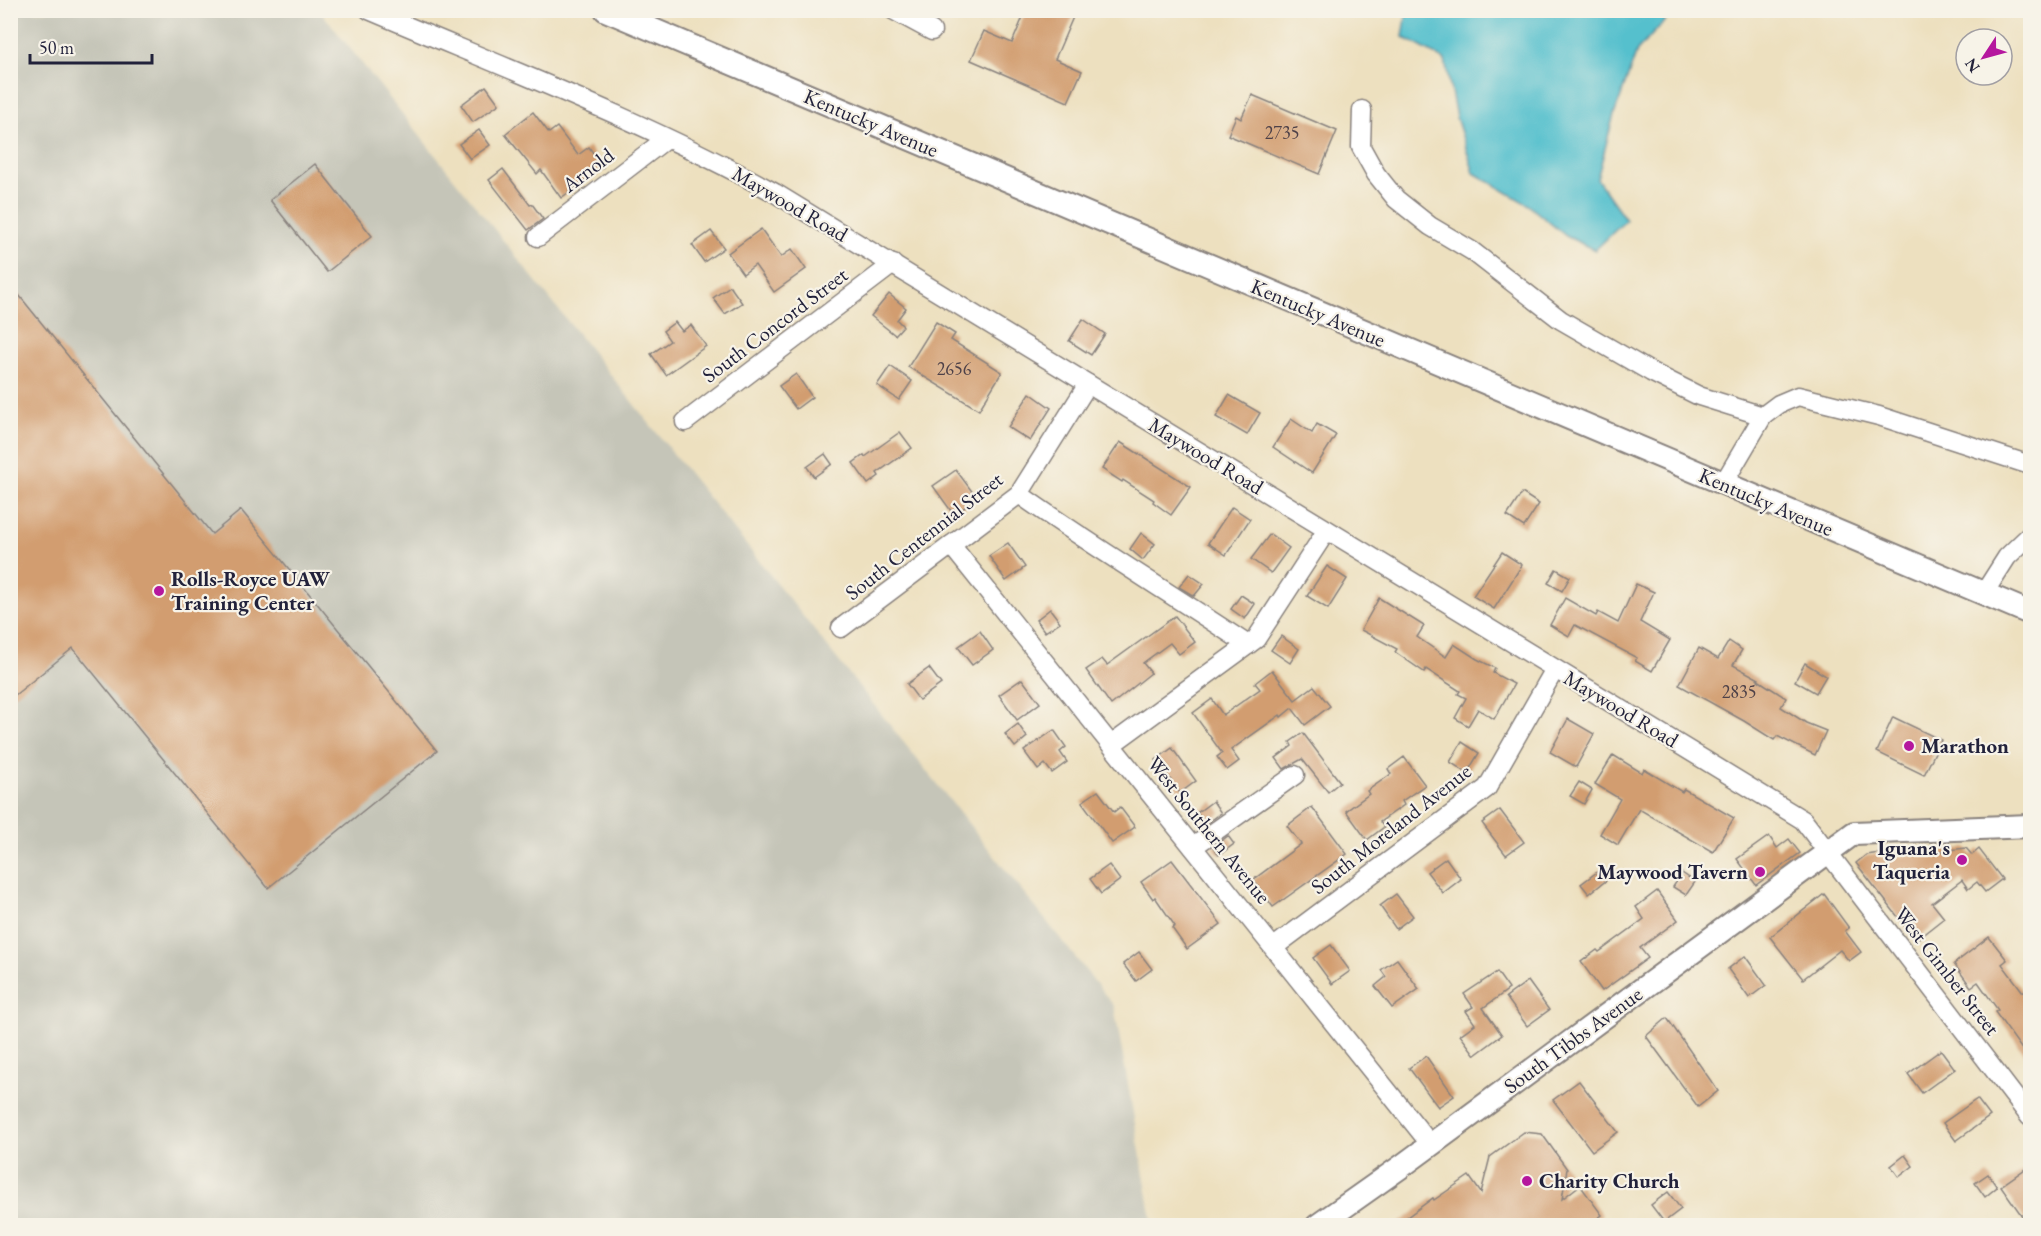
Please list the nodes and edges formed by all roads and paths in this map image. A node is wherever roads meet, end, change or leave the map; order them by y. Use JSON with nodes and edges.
{"nodes":[{"id":1,"x":369,"y":10,"type":"edge"},
{"id":2,"x":606,"y":10,"type":"edge"},
{"id":3,"x":893,"y":10,"type":"edge"},
{"id":4,"x":932,"y":31,"type":"dead end"},
{"id":5,"x":1362,"y":110,"type":"dead end"},
{"id":6,"x":666,"y":139,"type":"junction"},
{"id":7,"x":538,"y":237,"type":"dead end"},
{"id":8,"x":893,"y":264,"type":"junction"},
{"id":9,"x":1089,"y":384,"type":"junction"},
{"id":10,"x":1763,"y":416,"type":"junction"},
{"id":11,"x":685,"y":422,"type":"dead end"},
{"id":12,"x":2031,"y":465,"type":"edge"},
{"id":13,"x":1723,"y":484,"type":"junction"},
{"id":14,"x":1019,"y":494,"type":"junction"},
{"id":15,"x":1327,"y":530,"type":"junction"},
{"id":16,"x":2031,"y":535,"type":"edge"},
{"id":17,"x":951,"y":545,"type":"junction"},
{"id":18,"x":1984,"y":593,"type":"junction"},
{"id":19,"x":2031,"y":613,"type":"edge"},
{"id":20,"x":841,"y":628,"type":"dead end"},
{"id":21,"x":1248,"y":645,"type":"junction"},
{"id":22,"x":1555,"y":669,"type":"junction"},
{"id":23,"x":1111,"y":745,"type":"junction"},
{"id":24,"x":1295,"y":775,"type":"dead end"},
{"id":25,"x":2031,"y":826,"type":"edge"},
{"id":26,"x":1193,"y":847,"type":"junction"},
{"id":27,"x":1827,"y":853,"type":"junction"},
{"id":28,"x":1274,"y":947,"type":"junction"},
{"id":29,"x":2031,"y":1117,"type":"edge"},
{"id":30,"x":1431,"y":1145,"type":"junction"},
{"id":31,"x":1317,"y":1226,"type":"edge"}],
"edges":[{"from":1,"to":6,"type":"street","name":"Maywood Road"},
{"from":2,"to":13,"type":"main road","name":"Kentucky Avenue"},
{"from":3,"to":4,"type":"street"},
{"from":5,"to":10,"type":"street"},
{"from":6,"to":7,"type":"street","name":"Arnold"},
{"from":6,"to":8,"type":"street","name":"Maywood Road"},
{"from":8,"to":9,"type":"street","name":"Maywood Road"},
{"from":8,"to":11,"type":"street","name":"South Concord Street"},
{"from":9,"to":14,"type":"street","name":"South Centennial Street"},
{"from":9,"to":15,"type":"street","name":"Maywood Road"},
{"from":10,"to":12,"type":"street"},
{"from":10,"to":13,"type":"street"},
{"from":13,"to":18,"type":"main road","name":"Kentucky Avenue"},
{"from":14,"to":17,"type":"street","name":"South Centennial Street"},
{"from":14,"to":21,"type":"street"},
{"from":15,"to":21,"type":"street"},
{"from":15,"to":22,"type":"street","name":"Maywood Road"},
{"from":16,"to":18,"type":"street"},
{"from":17,"to":20,"type":"street","name":"South Centennial Street"},
{"from":17,"to":23,"type":"street","name":"West Southern Avenue"},
{"from":18,"to":19,"type":"main road","name":"Kentucky Avenue"},
{"from":21,"to":23,"type":"street"},
{"from":22,"to":27,"type":"street","name":"Maywood Road"},
{"from":22,"to":28,"type":"street","name":"South Moreland Avenue"},
{"from":23,"to":26,"type":"street","name":"West Southern Avenue"},
{"from":24,"to":26,"type":"street"},
{"from":25,"to":27,"type":"main road"},
{"from":26,"to":28,"type":"street","name":"West Southern Avenue"},
{"from":27,"to":29,"type":"street","name":"West Gimber Street"},
{"from":27,"to":30,"type":"main road","name":"South Tibbs Avenue"},
{"from":28,"to":30,"type":"street","name":"West Southern Avenue"},
{"from":30,"to":31,"type":"main road","name":"South Tibbs Avenue"}]}
